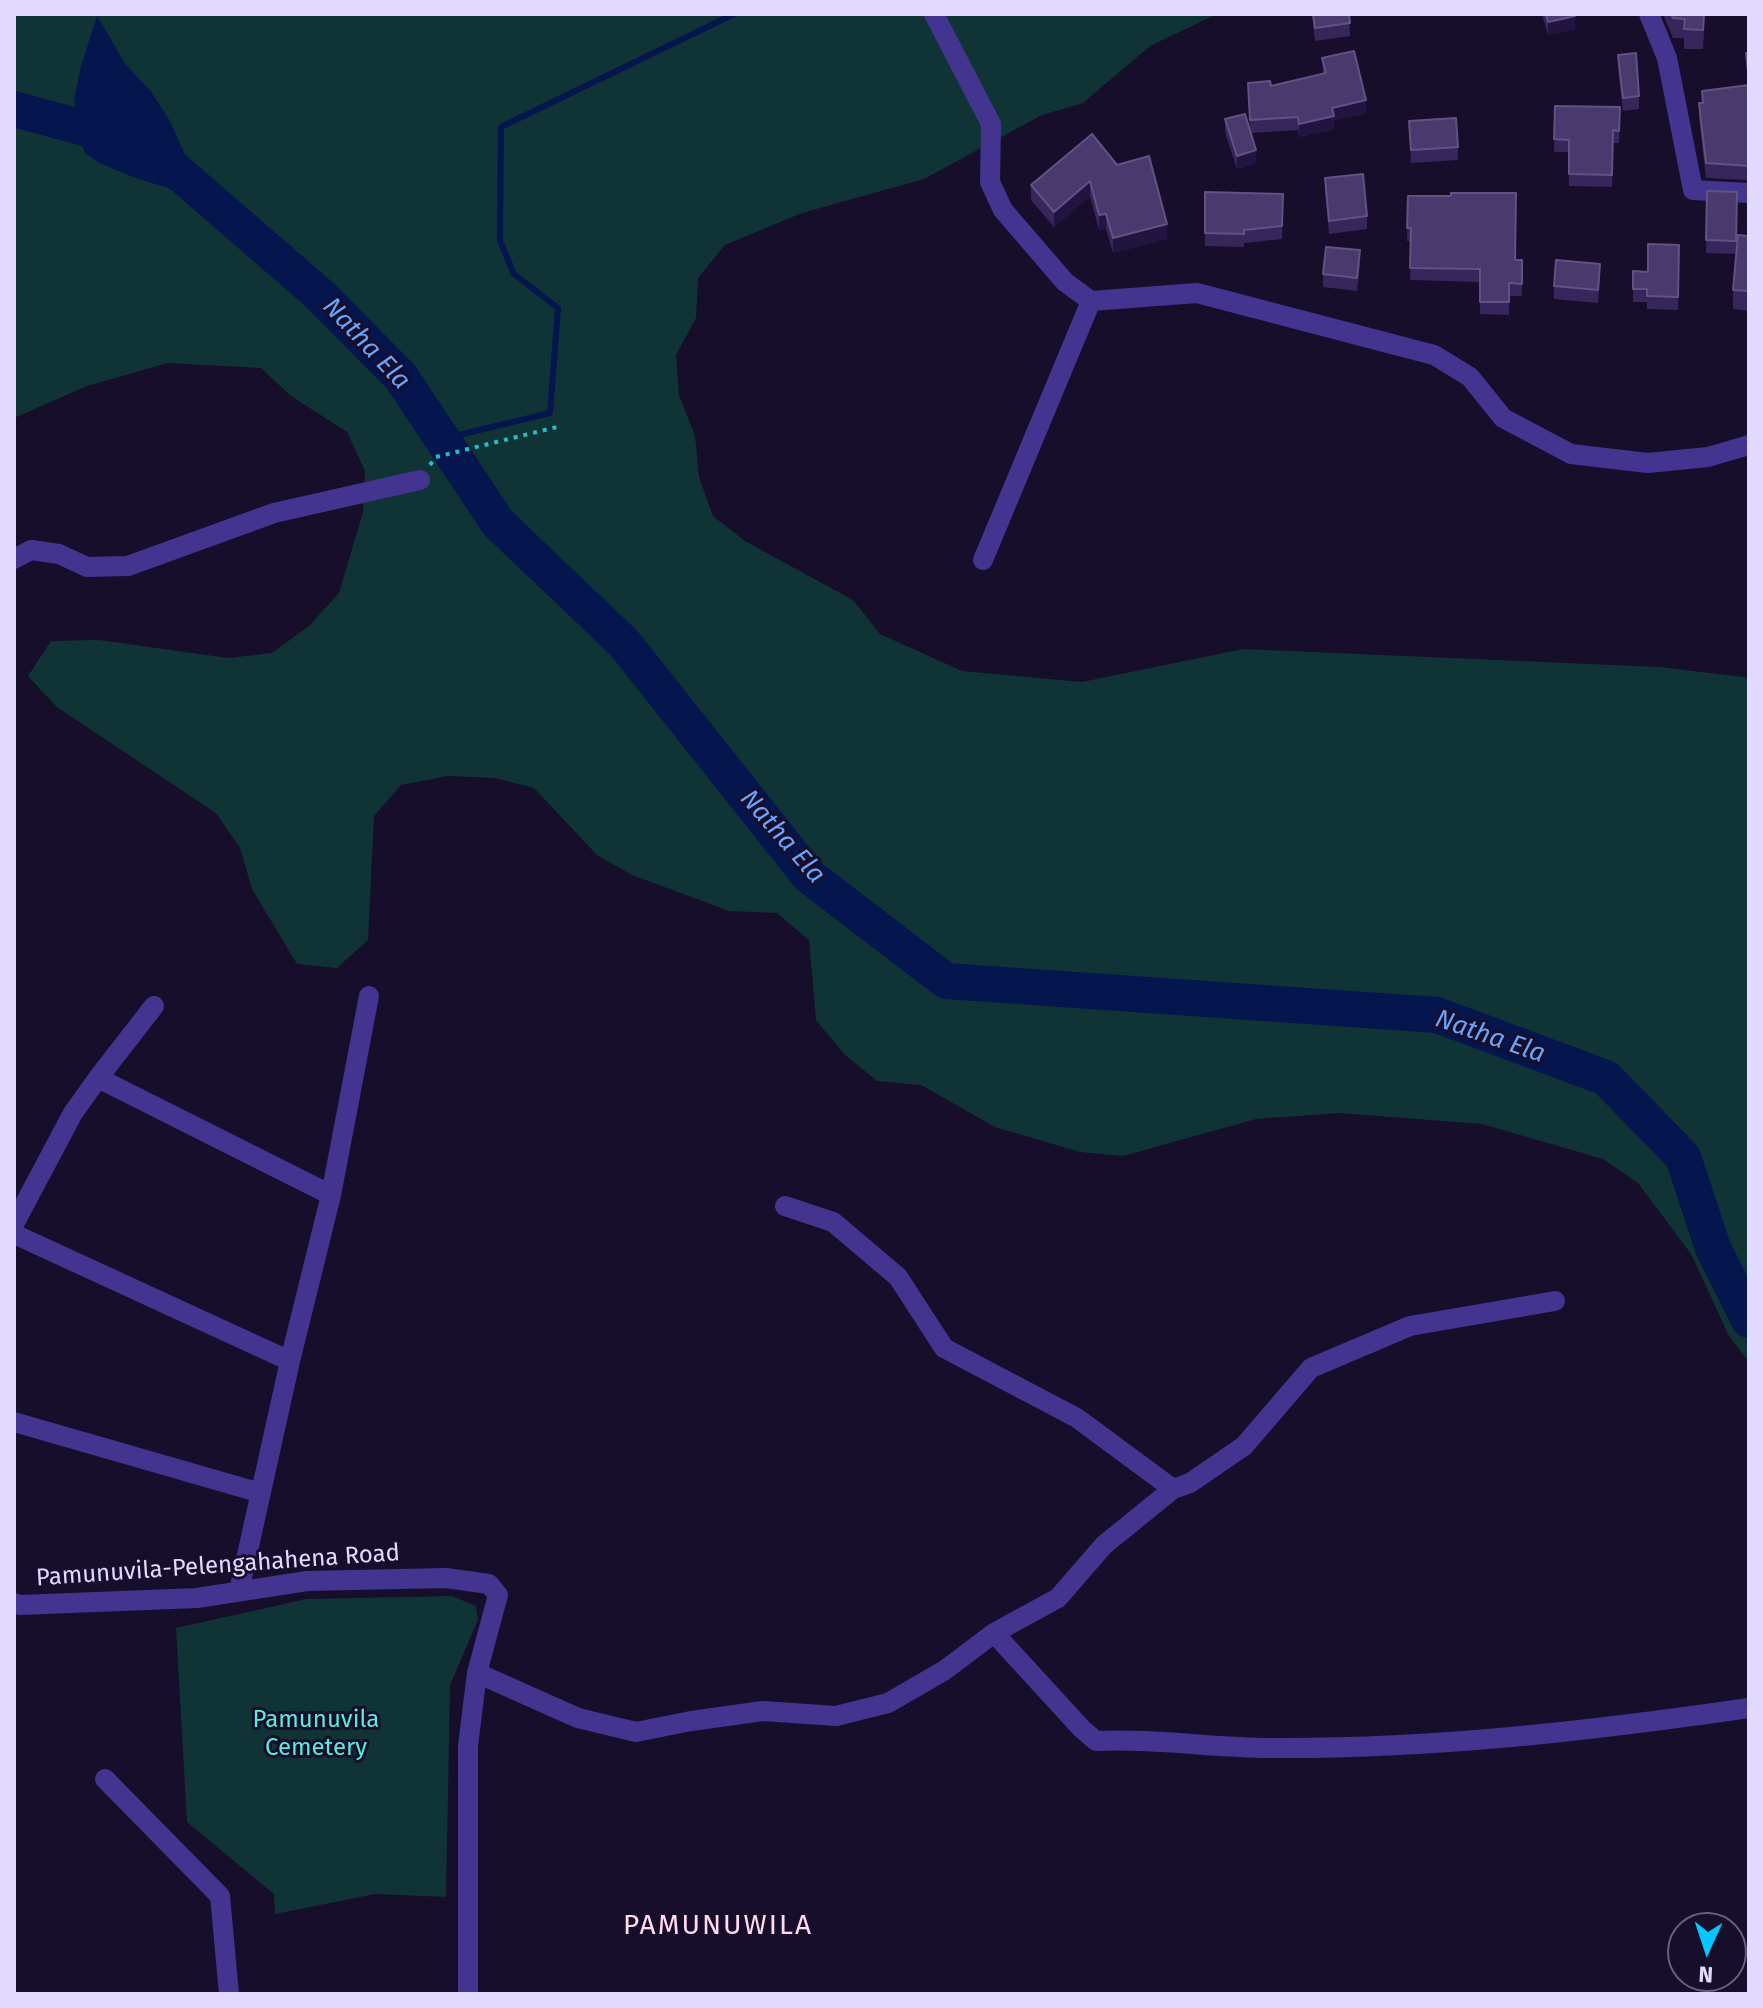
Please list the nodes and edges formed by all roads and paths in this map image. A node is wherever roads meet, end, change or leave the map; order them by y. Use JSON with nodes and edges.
{"nodes":[{"id":1,"x":934,"y":14,"type":"edge"},
{"id":2,"x":1649,"y":14,"type":"edge"},
{"id":3,"x":1749,"y":193,"type":"edge"},
{"id":4,"x":1091,"y":301,"type":"junction"},
{"id":5,"x":561,"y":426,"type":"dead end"},
{"id":6,"x":1747,"y":442,"type":"edge"},
{"id":7,"x":436,"y":457,"type":"dead end"},
{"id":8,"x":420,"y":480,"type":"dead end"},
{"id":9,"x":14,"y":559,"type":"edge"},
{"id":10,"x":983,"y":560,"type":"dead end"},
{"id":11,"x":369,"y":996,"type":"dead end"},
{"id":12,"x":154,"y":1006,"type":"dead end"},
{"id":13,"x":98,"y":1078,"type":"junction"},
{"id":14,"x":331,"y":1195,"type":"junction"},
{"id":15,"x":785,"y":1206,"type":"dead end"},
{"id":16,"x":14,"y":1224,"type":"edge"},
{"id":17,"x":14,"y":1234,"type":"edge"},
{"id":18,"x":1555,"y":1301,"type":"dead end"},
{"id":19,"x":290,"y":1361,"type":"junction"},
{"id":20,"x":14,"y":1422,"type":"edge"},
{"id":21,"x":1173,"y":1489,"type":"junction"},
{"id":22,"x":261,"y":1493,"type":"junction"},
{"id":23,"x":239,"y":1591,"type":"junction"},
{"id":24,"x":14,"y":1603,"type":"edge"},
{"id":25,"x":994,"y":1633,"type":"junction"},
{"id":26,"x":477,"y":1673,"type":"junction"},
{"id":27,"x":1749,"y":1708,"type":"edge"},
{"id":28,"x":105,"y":1779,"type":"dead end"},
{"id":29,"x":229,"y":1994,"type":"edge"},
{"id":30,"x":468,"y":1994,"type":"edge"}],
"edges":[{"from":1,"to":4,"type":"street"},
{"from":2,"to":3,"type":"street"},
{"from":4,"to":6,"type":"street"},
{"from":4,"to":10,"type":"street"},
{"from":5,"to":7,"type":"path"},
{"from":8,"to":9,"type":"street"},
{"from":11,"to":14,"type":"street"},
{"from":12,"to":13,"type":"street"},
{"from":13,"to":14,"type":"street"},
{"from":13,"to":16,"type":"street"},
{"from":14,"to":19,"type":"street"},
{"from":15,"to":21,"type":"street"},
{"from":17,"to":19,"type":"street"},
{"from":18,"to":21,"type":"street"},
{"from":19,"to":22,"type":"street"},
{"from":20,"to":22,"type":"street"},
{"from":21,"to":25,"type":"street"},
{"from":22,"to":23,"type":"street"},
{"from":23,"to":24,"type":"street","name":"Pamunuvila-Pelengahahena Road"},
{"from":23,"to":26,"type":"street","name":"Pamunuvila-Pelengahahena Road"},
{"from":25,"to":26,"type":"street"},
{"from":25,"to":27,"type":"street"},
{"from":26,"to":30,"type":"street","name":"Pamunuvila-Pelengahahena Road"},
{"from":28,"to":29,"type":"street"}]}
